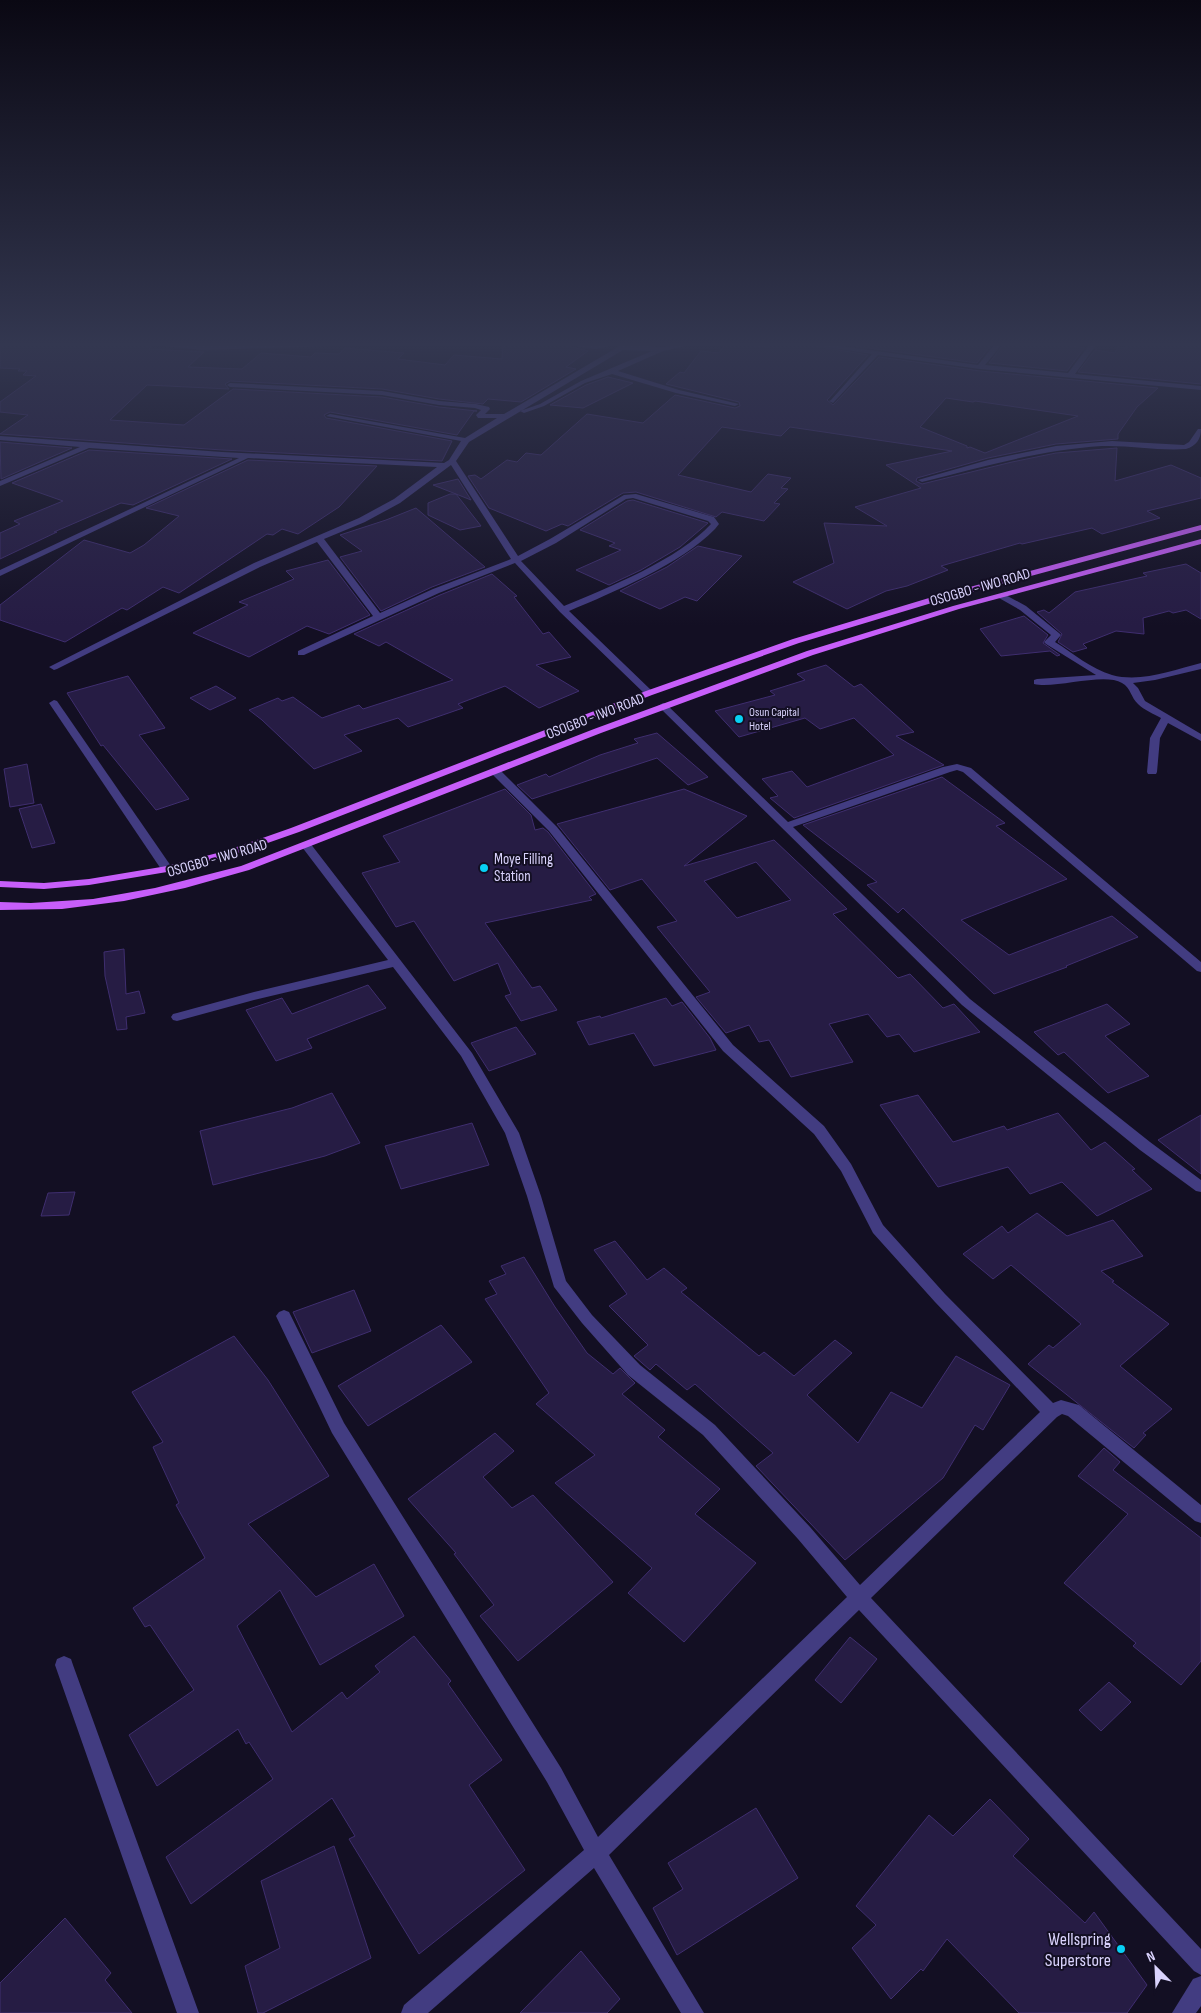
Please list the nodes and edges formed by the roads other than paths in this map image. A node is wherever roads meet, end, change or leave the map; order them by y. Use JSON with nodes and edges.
{"nodes":[{"id":1,"x":0,"y":438,"type":"edge"},
{"id":2,"x":454,"y":438,"type":"edge"},
{"id":3,"x":469,"y":438,"type":"edge"},
{"id":4,"x":1196,"y":438,"type":"edge"},
{"id":5,"x":466,"y":440,"type":"junction"},
{"id":6,"x":88,"y":446,"type":"junction"},
{"id":7,"x":246,"y":456,"type":"junction"},
{"id":8,"x":449,"y":463,"type":"junction"},
{"id":9,"x":922,"y":480,"type":"dead end"},
{"id":10,"x":0,"y":484,"type":"edge"},
{"id":11,"x":1201,"y":527,"type":"edge"},
{"id":12,"x":319,"y":540,"type":"junction"},
{"id":13,"x":1201,"y":541,"type":"edge"},
{"id":14,"x":516,"y":560,"type":"junction"},
{"id":15,"x":0,"y":573,"type":"edge"},
{"id":16,"x":1002,"y":596,"type":"junction"},
{"id":17,"x":563,"y":610,"type":"junction"},
{"id":18,"x":379,"y":618,"type":"junction"},
{"id":19,"x":301,"y":653,"type":"dead end"},
{"id":20,"x":1201,"y":666,"type":"edge"},
{"id":21,"x":54,"y":667,"type":"dead end"},
{"id":22,"x":1110,"y":677,"type":"junction"},
{"id":23,"x":1122,"y":679,"type":"junction"},
{"id":24,"x":1142,"y":679,"type":"junction"},
{"id":25,"x":1037,"y":682,"type":"dead end"},
{"id":26,"x":1136,"y":690,"type":"junction"},
{"id":27,"x":649,"y":693,"type":"junction"},
{"id":28,"x":54,"y":703,"type":"dead end"},
{"id":29,"x":662,"y":706,"type":"junction"},
{"id":30,"x":1166,"y":718,"type":"junction"},
{"id":31,"x":1201,"y":738,"type":"edge"},
{"id":32,"x":495,"y":771,"type":"junction"},
{"id":33,"x":1152,"y":772,"type":"dead end"},
{"id":34,"x":786,"y":826,"type":"junction"},
{"id":35,"x":306,"y":845,"type":"junction"},
{"id":36,"x":167,"y":869,"type":"junction"},
{"id":37,"x":0,"y":884,"type":"edge"},
{"id":38,"x":0,"y":906,"type":"edge"},
{"id":39,"x":396,"y":962,"type":"junction"},
{"id":40,"x":1201,"y":968,"type":"edge"},
{"id":41,"x":177,"y":1017,"type":"dead end"},
{"id":42,"x":1201,"y":1187,"type":"edge"},
{"id":43,"x":284,"y":1316,"type":"dead end"},
{"id":44,"x":1051,"y":1412,"type":"junction"},
{"id":45,"x":1201,"y":1514,"type":"edge"},
{"id":46,"x":859,"y":1598,"type":"junction"},
{"id":47,"x":64,"y":1665,"type":"dead end"},
{"id":48,"x":596,"y":1853,"type":"junction"},
{"id":49,"x":1201,"y":1964,"type":"edge"},
{"id":50,"x":1201,"y":1987,"type":"edge"},
{"id":51,"x":188,"y":2013,"type":"edge"},
{"id":52,"x":412,"y":2013,"type":"edge"},
{"id":53,"x":693,"y":2013,"type":"edge"},
{"id":54,"x":1183,"y":2013,"type":"edge"}],
"edges":[{"from":1,"to":6,"type":"street"},
{"from":2,"to":5,"type":"street"},
{"from":3,"to":5,"type":"street"},
{"from":4,"to":9,"type":"street"},
{"from":5,"to":8,"type":"street"},
{"from":6,"to":7,"type":"street"},
{"from":6,"to":10,"type":"street"},
{"from":7,"to":8,"type":"street"},
{"from":7,"to":15,"type":"street"},
{"from":8,"to":12,"type":"street"},
{"from":8,"to":14,"type":"street"},
{"from":11,"to":27,"type":"main road","name":"OSOGBO - IWO ROAD"},
{"from":12,"to":18,"type":"street"},
{"from":12,"to":21,"type":"street"},
{"from":13,"to":16,"type":"main road","name":"OSOGBO - IWO ROAD"},
{"from":14,"to":17,"type":"street"},
{"from":14,"to":17,"type":"street"},
{"from":14,"to":18,"type":"street"},
{"from":16,"to":22,"type":"street"},
{"from":16,"to":29,"type":"main road","name":"OSOGBO - IWO ROAD"},
{"from":17,"to":27,"type":"street"},
{"from":18,"to":19,"type":"street"},
{"from":20,"to":24,"type":"street"},
{"from":22,"to":23,"type":"street"},
{"from":22,"to":25,"type":"street"},
{"from":23,"to":24,"type":"street"},
{"from":23,"to":26,"type":"street"},
{"from":24,"to":26,"type":"street"},
{"from":26,"to":30,"type":"street"},
{"from":27,"to":36,"type":"main road","name":"OSOGBO - IWO ROAD"},
{"from":28,"to":36,"type":"street"},
{"from":29,"to":32,"type":"main road","name":"OSOGBO - IWO ROAD"},
{"from":29,"to":34,"type":"street"},
{"from":30,"to":31,"type":"street"},
{"from":30,"to":33,"type":"street"},
{"from":32,"to":35,"type":"main road","name":"OSOGBO - IWO ROAD"},
{"from":32,"to":44,"type":"street"},
{"from":34,"to":40,"type":"street"},
{"from":34,"to":42,"type":"street"},
{"from":35,"to":38,"type":"main road","name":"OSOGBO - IWO ROAD"},
{"from":35,"to":39,"type":"street"},
{"from":36,"to":37,"type":"main road","name":"OSOGBO - IWO ROAD"},
{"from":39,"to":41,"type":"street"},
{"from":39,"to":46,"type":"street"},
{"from":43,"to":48,"type":"street"},
{"from":44,"to":45,"type":"street"},
{"from":44,"to":46,"type":"street"},
{"from":46,"to":48,"type":"street"},
{"from":46,"to":49,"type":"street"},
{"from":47,"to":51,"type":"street"},
{"from":48,"to":52,"type":"street"},
{"from":48,"to":53,"type":"street"},
{"from":50,"to":54,"type":"street"}]}
